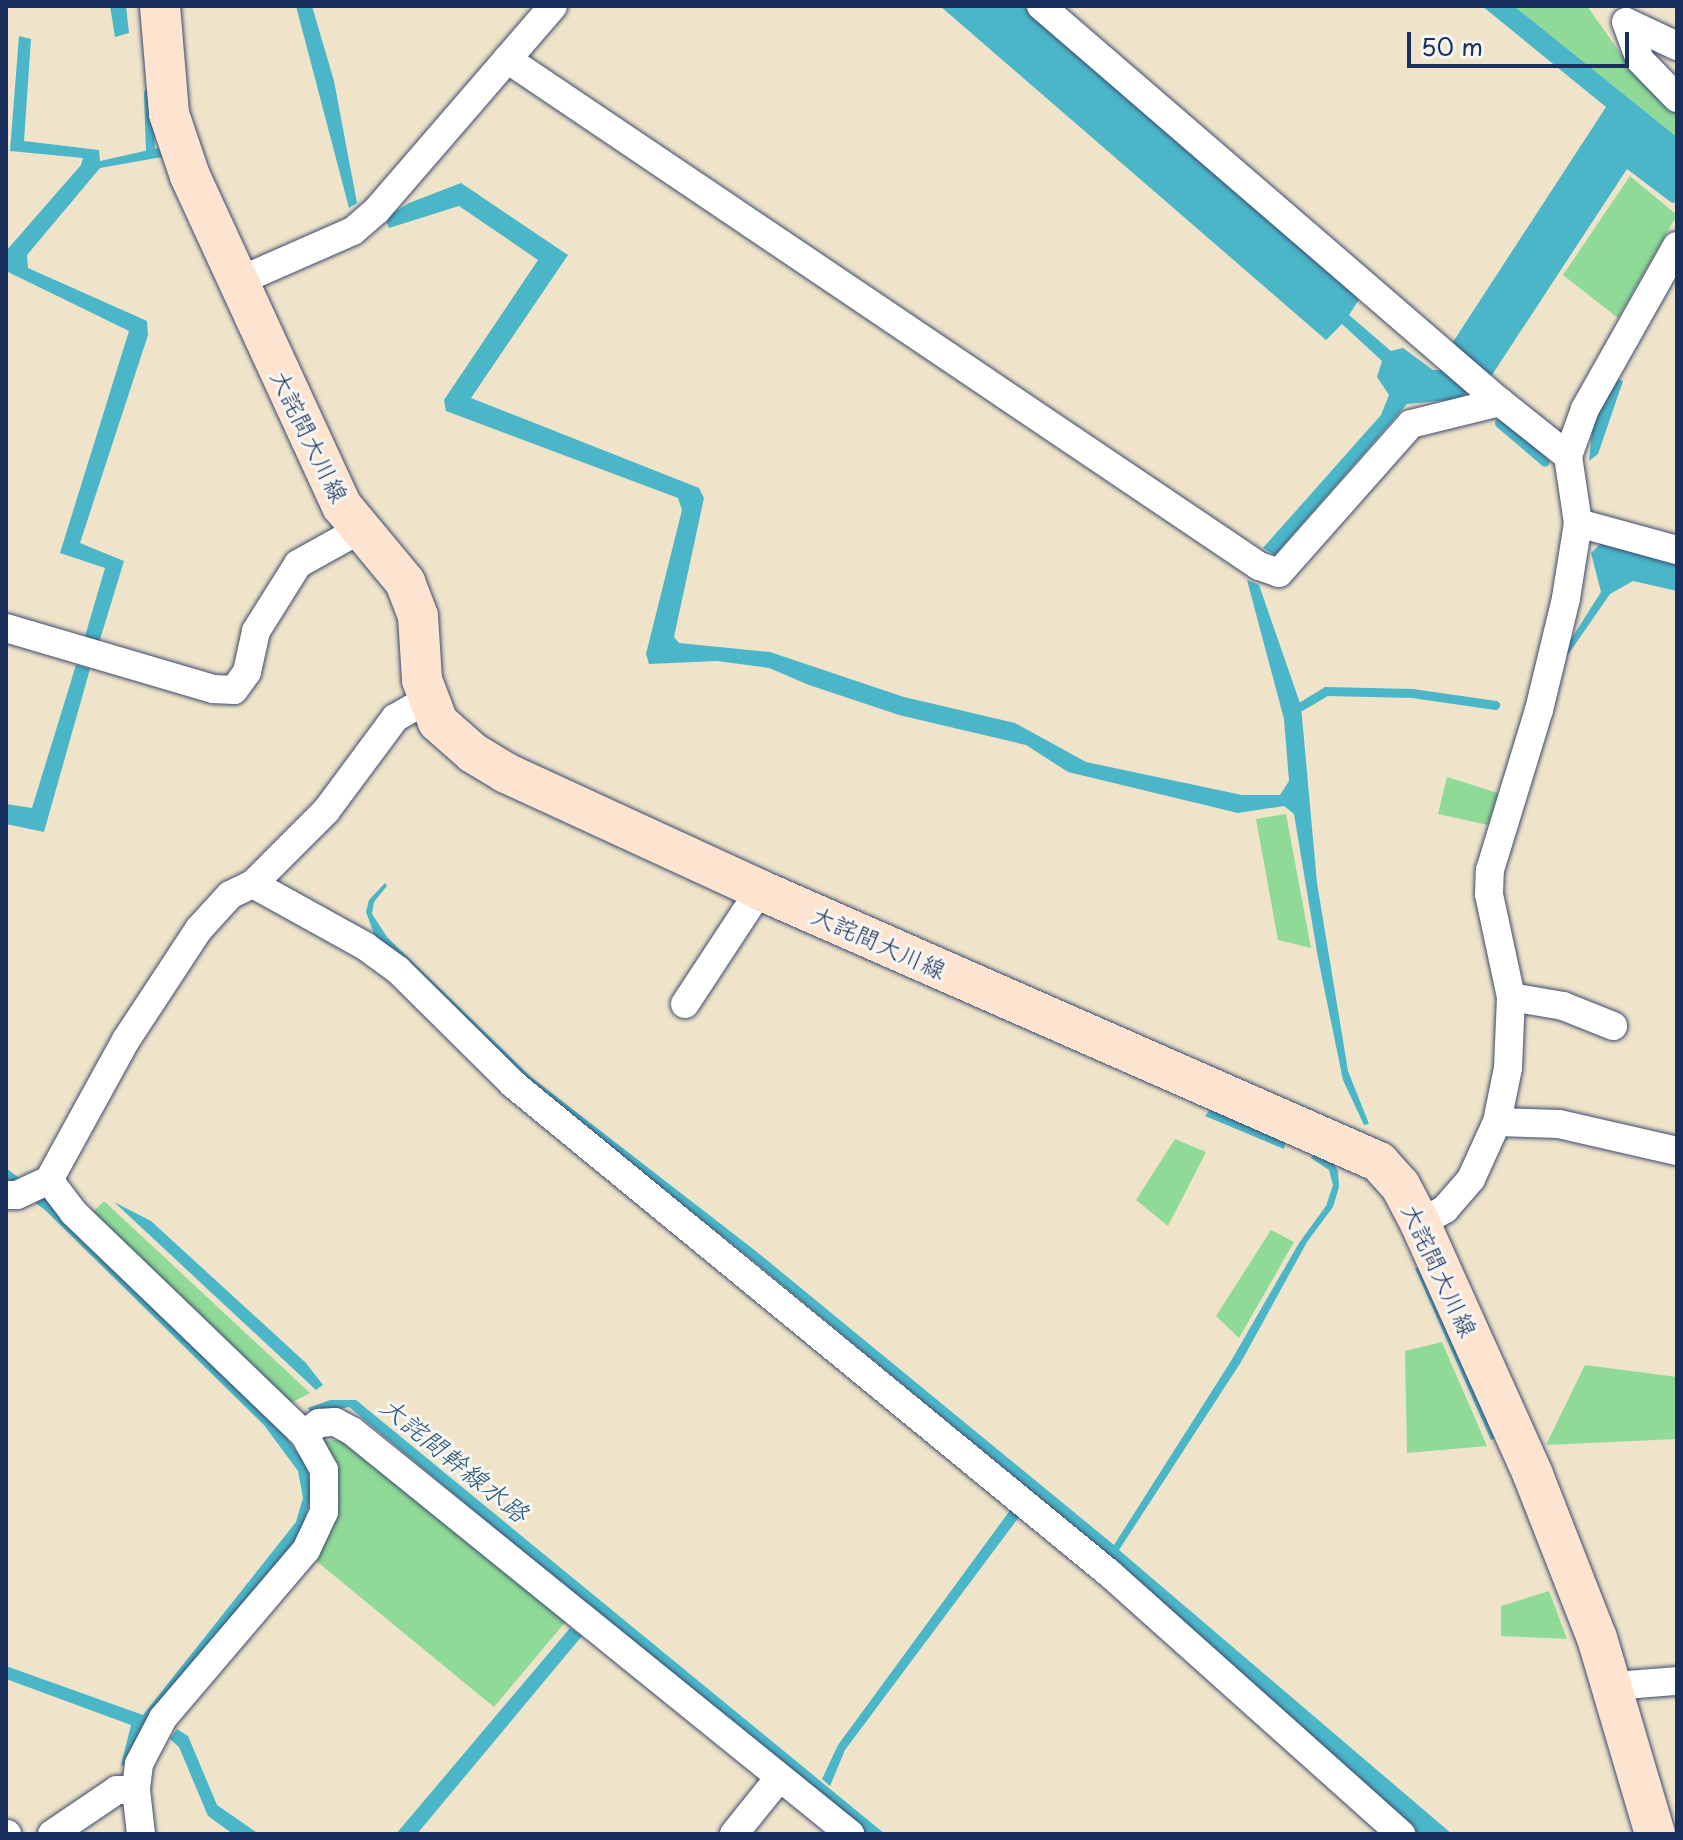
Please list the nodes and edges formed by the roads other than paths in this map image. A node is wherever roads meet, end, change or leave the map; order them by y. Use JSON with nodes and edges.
{"nodes":[{"id":1,"x":160,"y":6,"type":"edge"},
{"id":2,"x":553,"y":6,"type":"edge"},
{"id":3,"x":1041,"y":6,"type":"edge"},
{"id":4,"x":1618,"y":14,"type":"edge"},
{"id":5,"x":1677,"y":46,"type":"edge"},
{"id":6,"x":507,"y":59,"type":"junction"},
{"id":7,"x":1677,"y":98,"type":"edge"},
{"id":8,"x":1677,"y":246,"type":"edge"},
{"id":9,"x":239,"y":281,"type":"junction"},
{"id":10,"x":1492,"y":396,"type":"junction"},
{"id":11,"x":1568,"y":456,"type":"junction"},
{"id":12,"x":1578,"y":523,"type":"junction"},
{"id":13,"x":361,"y":529,"type":"junction"},
{"id":14,"x":1677,"y":550,"type":"edge"},
{"id":15,"x":6,"y":628,"type":"edge"},
{"id":16,"x":429,"y":698,"type":"junction"},
{"id":17,"x":253,"y":884,"type":"junction"},
{"id":18,"x":760,"y":890,"type":"junction"},
{"id":19,"x":1511,"y":997,"type":"junction"},
{"id":20,"x":685,"y":1004,"type":"dead end"},
{"id":21,"x":1613,"y":1026,"type":"dead end"},
{"id":22,"x":1497,"y":1122,"type":"junction"},
{"id":23,"x":1677,"y":1151,"type":"edge"},
{"id":24,"x":28,"y":1189,"type":"edge"},
{"id":25,"x":1420,"y":1223,"type":"junction"},
{"id":26,"x":304,"y":1434,"type":"junction"},
{"id":27,"x":1677,"y":1681,"type":"edge"},
{"id":28,"x":1613,"y":1686,"type":"junction"},
{"id":29,"x":779,"y":1778,"type":"junction"},
{"id":30,"x":136,"y":1790,"type":"junction"},
{"id":31,"x":52,"y":1834,"type":"edge"},
{"id":32,"x":141,"y":1834,"type":"edge"},
{"id":33,"x":734,"y":1834,"type":"edge"},
{"id":34,"x":850,"y":1834,"type":"edge"},
{"id":35,"x":1401,"y":1834,"type":"edge"},
{"id":36,"x":1655,"y":1834,"type":"edge"}],
"edges":[{"from":1,"to":9,"type":"main road","name":"大詫間大川線"},
{"from":2,"to":6,"type":"street"},
{"from":3,"to":10,"type":"street"},
{"from":4,"to":5,"type":"street"},
{"from":4,"to":7,"type":"street"},
{"from":6,"to":9,"type":"street"},
{"from":6,"to":10,"type":"street"},
{"from":8,"to":11,"type":"street"},
{"from":9,"to":13,"type":"main road","name":"大詫間大川線"},
{"from":10,"to":11,"type":"street"},
{"from":11,"to":12,"type":"street"},
{"from":12,"to":14,"type":"street"},
{"from":12,"to":19,"type":"street"},
{"from":13,"to":15,"type":"street"},
{"from":13,"to":16,"type":"main road","name":"大詫間大川線"},
{"from":16,"to":17,"type":"street"},
{"from":16,"to":18,"type":"main road","name":"大詫間大川線"},
{"from":17,"to":24,"type":"street"},
{"from":17,"to":35,"type":"street"},
{"from":18,"to":20,"type":"street"},
{"from":18,"to":25,"type":"main road","name":"大詫間大川線"},
{"from":19,"to":21,"type":"street"},
{"from":19,"to":22,"type":"street"},
{"from":22,"to":23,"type":"street"},
{"from":22,"to":25,"type":"street"},
{"from":24,"to":26,"type":"street"},
{"from":25,"to":28,"type":"main road","name":"大詫間大川線"},
{"from":26,"to":29,"type":"street"},
{"from":26,"to":30,"type":"street"},
{"from":27,"to":28,"type":"street"},
{"from":28,"to":36,"type":"main road","name":"大詫間大川線"},
{"from":29,"to":33,"type":"street"},
{"from":29,"to":34,"type":"street"},
{"from":30,"to":31,"type":"street"},
{"from":30,"to":32,"type":"street"}]}
